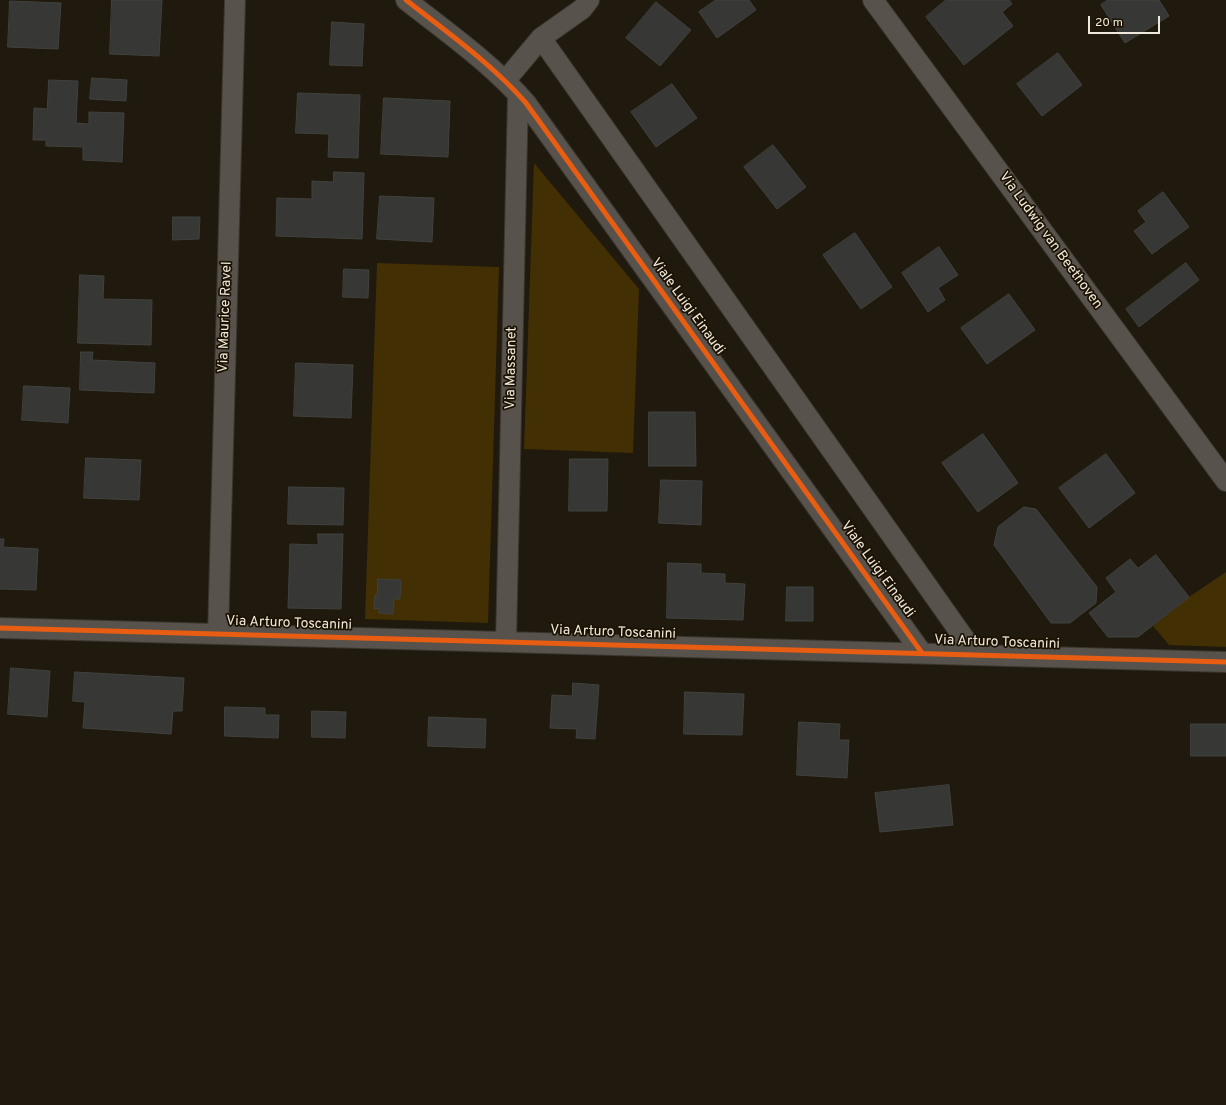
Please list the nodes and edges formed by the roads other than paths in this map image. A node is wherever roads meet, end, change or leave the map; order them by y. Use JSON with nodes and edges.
{"nodes":[{"id":1,"x":235,"y":0,"type":"edge"},
{"id":2,"x":406,"y":0,"type":"edge"},
{"id":3,"x":589,"y":0,"type":"edge"},
{"id":4,"x":873,"y":0,"type":"edge"},
{"id":5,"x":541,"y":38,"type":"junction"},
{"id":6,"x":512,"y":88,"type":"junction"},
{"id":7,"x":1226,"y":481,"type":"edge"},
{"id":8,"x":0,"y":628,"type":"edge"},
{"id":9,"x":218,"y":634,"type":"junction"},
{"id":10,"x":506,"y":642,"type":"junction"},
{"id":11,"x":922,"y":653,"type":"junction"},
{"id":12,"x":976,"y":655,"type":"junction"},
{"id":13,"x":1226,"y":662,"type":"edge"}],
"edges":[{"from":1,"to":9,"type":"street","name":"Via Maurice Ravel"},
{"from":2,"to":6,"type":"street","name":"Viale Luigi Einaudi"},
{"from":3,"to":5,"type":"street"},
{"from":4,"to":7,"type":"street","name":"Via Ludwig van Beethoven"},
{"from":5,"to":6,"type":"street"},
{"from":5,"to":12,"type":"street"},
{"from":6,"to":10,"type":"street","name":"Via Massanet"},
{"from":6,"to":11,"type":"street","name":"Viale Luigi Einaudi"},
{"from":8,"to":9,"type":"street","name":"Via Arturo Toscanini"},
{"from":9,"to":10,"type":"street","name":"Via Arturo Toscanini"},
{"from":10,"to":11,"type":"street","name":"Via Arturo Toscanini"},
{"from":11,"to":12,"type":"street","name":"Via Arturo Toscanini"},
{"from":12,"to":13,"type":"street","name":"Via Arturo Toscanini"}]}
